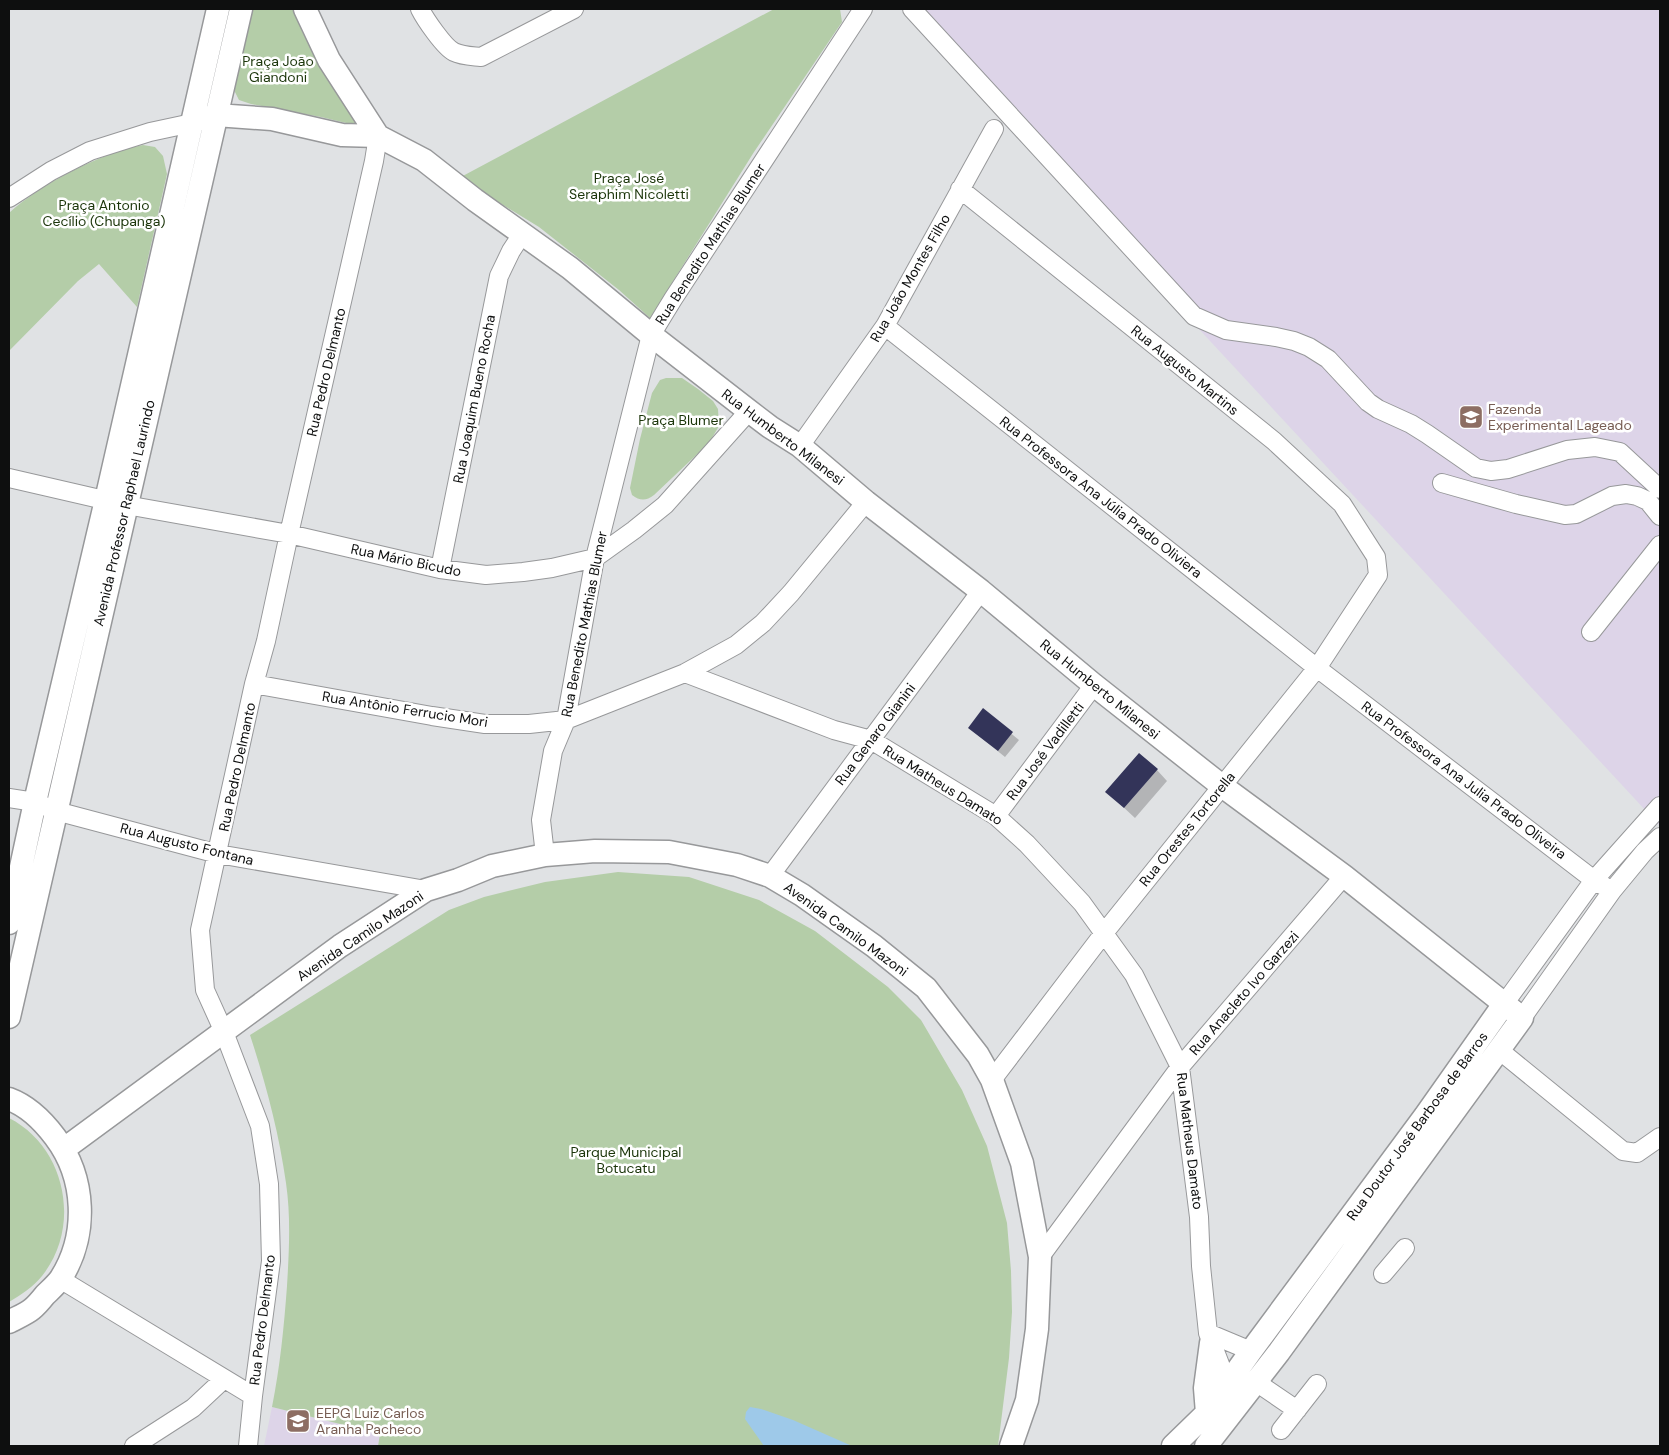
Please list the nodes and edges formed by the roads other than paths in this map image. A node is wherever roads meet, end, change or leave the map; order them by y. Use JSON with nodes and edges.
{"nodes":[{"id":1,"x":218,"y":9,"type":"edge"},
{"id":2,"x":241,"y":9,"type":"edge"},
{"id":3,"x":305,"y":9,"type":"edge"},
{"id":4,"x":420,"y":9,"type":"edge"},
{"id":5,"x":574,"y":9,"type":"edge"},
{"id":6,"x":863,"y":9,"type":"edge"},
{"id":7,"x":912,"y":9,"type":"edge"},
{"id":8,"x":216,"y":115,"type":"junction"},
{"id":9,"x":192,"y":123,"type":"junction"},
{"id":10,"x":994,"y":129,"type":"dead end"},
{"id":11,"x":378,"y":136,"type":"junction"},
{"id":12,"x":960,"y":189,"type":"junction"},
{"id":13,"x":9,"y":198,"type":"edge"},
{"id":14,"x":522,"y":234,"type":"junction"},
{"id":15,"x":885,"y":326,"type":"junction"},
{"id":16,"x":651,"y":335,"type":"junction"},
{"id":17,"x":749,"y":411,"type":"junction"},
{"id":18,"x":800,"y":446,"type":"junction"},
{"id":19,"x":9,"y":478,"type":"edge"},
{"id":20,"x":1442,"y":483,"type":"dead end"},
{"id":21,"x":1660,"y":489,"type":"edge"},
{"id":22,"x":116,"y":502,"type":"junction"},
{"id":23,"x":866,"y":502,"type":"junction"},
{"id":24,"x":1660,"y":516,"type":"edge"},
{"id":25,"x":288,"y":534,"type":"junction"},
{"id":26,"x":1660,"y":545,"type":"edge"},
{"id":27,"x":595,"y":558,"type":"junction"},
{"id":28,"x":440,"y":569,"type":"junction"},
{"id":29,"x":1378,"y":575,"type":"joint"},
{"id":30,"x":981,"y":591,"type":"junction"},
{"id":31,"x":1591,"y":632,"type":"dead end"},
{"id":32,"x":1317,"y":668,"type":"junction"},
{"id":33,"x":685,"y":673,"type":"junction"},
{"id":34,"x":254,"y":684,"type":"junction"},
{"id":35,"x":1094,"y":685,"type":"junction"},
{"id":36,"x":566,"y":720,"type":"junction"},
{"id":37,"x":871,"y":740,"type":"junction"},
{"id":38,"x":1222,"y":786,"type":"junction"},
{"id":39,"x":9,"y":798,"type":"edge"},
{"id":40,"x":35,"y":802,"type":"junction"},
{"id":41,"x":1660,"y":806,"type":"edge"},
{"id":42,"x":56,"y":811,"type":"junction"},
{"id":43,"x":996,"y":816,"type":"junction"},
{"id":44,"x":1660,"y":837,"type":"edge"},
{"id":45,"x":218,"y":854,"type":"junction"},
{"id":46,"x":545,"y":855,"type":"junction"},
{"id":47,"x":770,"y":876,"type":"junction"},
{"id":48,"x":1344,"y":876,"type":"junction"},
{"id":49,"x":1594,"y":880,"type":"junction"},
{"id":50,"x":426,"y":890,"type":"junction"},
{"id":51,"x":1612,"y":891,"type":"junction"},
{"id":52,"x":9,"y":923,"type":"edge"},
{"id":53,"x":1104,"y":933,"type":"junction"},
{"id":54,"x":1504,"y":1004,"type":"junction"},
{"id":55,"x":9,"y":1017,"type":"edge"},
{"id":56,"x":1522,"y":1018,"type":"junction"},
{"id":57,"x":224,"y":1032,"type":"junction"},
{"id":58,"x":1499,"y":1050,"type":"junction"},
{"id":59,"x":1180,"y":1066,"type":"junction"},
{"id":60,"x":992,"y":1080,"type":"junction"},
{"id":61,"x":12,"y":1096,"type":"edge"},
{"id":62,"x":1660,"y":1137,"type":"edge"},
{"id":63,"x":64,"y":1149,"type":"junction"},
{"id":64,"x":1405,"y":1248,"type":"dead end"},
{"id":65,"x":1040,"y":1257,"type":"junction"},
{"id":66,"x":1383,"y":1274,"type":"dead end"},
{"id":67,"x":60,"y":1279,"type":"junction"},
{"id":68,"x":9,"y":1322,"type":"edge"},
{"id":69,"x":1210,"y":1338,"type":"junction"},
{"id":70,"x":1251,"y":1351,"type":"junction"},
{"id":71,"x":224,"y":1379,"type":"junction"},
{"id":72,"x":1249,"y":1382,"type":"junction"},
{"id":73,"x":1317,"y":1384,"type":"dead end"},
{"id":74,"x":252,"y":1396,"type":"junction"},
{"id":75,"x":1297,"y":1410,"type":"junction"},
{"id":76,"x":1207,"y":1413,"type":"junction"},
{"id":77,"x":1281,"y":1430,"type":"dead end"},
{"id":78,"x":134,"y":1446,"type":"edge"},
{"id":79,"x":248,"y":1446,"type":"edge"},
{"id":80,"x":1011,"y":1446,"type":"edge"},
{"id":81,"x":1173,"y":1446,"type":"edge"},
{"id":82,"x":1206,"y":1446,"type":"edge"}],
"edges":[{"from":1,"to":9,"type":"main road","name":"Avenida Professor Raphael Laurindo"},
{"from":2,"to":8,"type":"main road","name":"Avenida Professor Raphael Laurindo"},
{"from":3,"to":11,"type":"main road","name":"Rua Humberto Milanesi"},
{"from":4,"to":5,"type":"street"},
{"from":6,"to":16,"type":"street","name":"Rua Benedito Mathias Blumer"},
{"from":7,"to":21,"type":"street"},
{"from":8,"to":9,"type":"main road"},
{"from":8,"to":11,"type":"main road"},
{"from":8,"to":22,"type":"main road","name":"Avenida Professor Raphael Laurindo"},
{"from":9,"to":13,"type":"street"},
{"from":9,"to":22,"type":"main road","name":"Avenida Professor Raphael Laurindo"},
{"from":10,"to":12,"type":"street","name":"Rua João Montes Filho"},
{"from":11,"to":14,"type":"main road","name":"Rua Humberto Milanesi"},
{"from":11,"to":25,"type":"street","name":"Rua Pedro Delmanto"},
{"from":12,"to":15,"type":"street","name":"Rua João Montes Filho"},
{"from":12,"to":29,"type":"street","name":"Rua Augusto Martins"},
{"from":14,"to":16,"type":"main road","name":"Rua Humberto Milanesi"},
{"from":14,"to":28,"type":"street","name":"Rua Joaquim Bueno Rocha"},
{"from":15,"to":18,"type":"street","name":"Rua João Montes Filho"},
{"from":15,"to":32,"type":"street","name":"Rua Professora Ana Júlia Prado Oliviera"},
{"from":16,"to":17,"type":"main road","name":"Rua Humberto Milanesi"},
{"from":16,"to":27,"type":"street","name":"Rua Benedito Mathias Blumer"},
{"from":17,"to":18,"type":"main road","name":"Rua Humberto Milanesi"},
{"from":17,"to":27,"type":"street","name":"Rua Mário Bicudo"},
{"from":18,"to":23,"type":"main road","name":"Rua Humberto Milanesi"},
{"from":19,"to":22,"type":"street","name":"Rua Mário Bicudo"},
{"from":20,"to":24,"type":"street"},
{"from":22,"to":25,"type":"street","name":"Rua Mário Bicudo"},
{"from":22,"to":40,"type":"main road","name":"Avenida Professor Raphael Laurindo"},
{"from":22,"to":42,"type":"main road","name":"Avenida Professor Raphael Laurindo"},
{"from":23,"to":30,"type":"main road","name":"Rua Humberto Milanesi"},
{"from":23,"to":33,"type":"street","name":"Rua Antônio Ferrucio Mori"},
{"from":25,"to":28,"type":"street","name":"Rua Mário Bicudo"},
{"from":25,"to":34,"type":"street","name":"Rua Pedro Delmanto"},
{"from":26,"to":31,"type":"street"},
{"from":27,"to":28,"type":"street","name":"Rua Mário Bicudo"},
{"from":27,"to":36,"type":"street","name":"Rua Benedito Mathias Blumer"},
{"from":29,"to":32,"type":"street","name":"Rua Orestes Tortorella"},
{"from":30,"to":35,"type":"main road","name":"Rua Humberto Milanesi"},
{"from":30,"to":37,"type":"street","name":"Rua Genaro Gianini"},
{"from":32,"to":38,"type":"street","name":"Rua Orestes Tortorella"},
{"from":32,"to":49,"type":"street","name":"Rua Professora Ana Julia Prado Oliveira"},
{"from":33,"to":36,"type":"street","name":"Rua Antônio Ferrucio Mori"},
{"from":33,"to":37,"type":"street","name":"Rua Matheus Damato"},
{"from":34,"to":36,"type":"street","name":"Rua Antônio Ferrucio Mori"},
{"from":34,"to":45,"type":"street","name":"Rua Pedro Delmanto"},
{"from":35,"to":38,"type":"main road","name":"Rua Humberto Milanesi"},
{"from":35,"to":43,"type":"street","name":"Rua José Vadilletti"},
{"from":36,"to":46,"type":"street","name":"Rua Benedito Mathias Blumer"},
{"from":37,"to":43,"type":"street","name":"Rua Matheus Damato"},
{"from":37,"to":47,"type":"street","name":"Rua Genaro Gianini"},
{"from":38,"to":48,"type":"main road","name":"Rua Humberto Milanesi"},
{"from":38,"to":53,"type":"street","name":"Rua Orestes Tortorella"},
{"from":39,"to":40,"type":"street","name":"Rua Augusto Fontana"},
{"from":40,"to":42,"type":"street","name":"Rua Augusto Fontana"},
{"from":40,"to":52,"type":"main road","name":"Avenida Professor Raphael Laurindo"},
{"from":41,"to":49,"type":"street","name":"Rua Doutor José Barbosa de Barros"},
{"from":42,"to":45,"type":"street","name":"Rua Augusto Fontana"},
{"from":42,"to":55,"type":"main road","name":"Avenida Professor Raphael Laurindo"},
{"from":43,"to":53,"type":"street","name":"Rua Matheus Damato"},
{"from":44,"to":51,"type":"street","name":"Rua Doutor José Barbosa de Barros"},
{"from":45,"to":50,"type":"street","name":"Rua Augusto Fontana"},
{"from":45,"to":57,"type":"street","name":"Rua Pedro Delmanto"},
{"from":46,"to":47,"type":"main road","name":"Avenida Camilo Mazoni"},
{"from":46,"to":50,"type":"main road","name":"Avenida Camilo Mazoni"},
{"from":47,"to":60,"type":"main road","name":"Avenida Camilo Mazoni"},
{"from":48,"to":54,"type":"main road","name":"Rua Humberto Milanesi"},
{"from":48,"to":59,"type":"street","name":"Rua Anacleto Ivo Garzezi"},
{"from":49,"to":51,"type":"street","name":"Rua Professora Ana Julia Prado Oliveira"},
{"from":49,"to":54,"type":"street","name":"Rua Doutor José Barbosa de Barros"},
{"from":50,"to":57,"type":"main road","name":"Avenida Camilo Mazoni"},
{"from":51,"to":56,"type":"street","name":"Rua Doutor José Barbosa de Barros"},
{"from":53,"to":59,"type":"street","name":"Rua Matheus Damato"},
{"from":53,"to":60,"type":"street","name":"Rua Orestes Tortorella"},
{"from":54,"to":56,"type":"main road","name":"Rua Humberto Milanesi"},
{"from":54,"to":70,"type":"main road","name":"Rua Doutor José Barbosa de Barros"},
{"from":56,"to":58,"type":"main road","name":"Rua Doutor José Barbosa de Barros"},
{"from":57,"to":63,"type":"main road","name":"Avenida Camilo Mazoni"},
{"from":57,"to":74,"type":"street","name":"Rua Pedro Delmanto"},
{"from":58,"to":62,"type":"street"},
{"from":58,"to":72,"type":"main road","name":"Rua Doutor José Barbosa de Barros"},
{"from":59,"to":65,"type":"street","name":"Rua Anacleto Ivo Garzezi"},
{"from":59,"to":69,"type":"street","name":"Rua Matheus Damato"},
{"from":60,"to":65,"type":"main road","name":"Avenida Camilo Mazoni"},
{"from":61,"to":63,"type":"main road"},
{"from":63,"to":67,"type":"main road"},
{"from":64,"to":66,"type":"street"},
{"from":65,"to":80,"type":"main road","name":"Avenida Camilo Mazoni"},
{"from":67,"to":68,"type":"main road"},
{"from":67,"to":71,"type":"street"},
{"from":69,"to":70,"type":"street"},
{"from":69,"to":72,"type":"street","name":"Rua Matheus Damato"},
{"from":69,"to":76,"type":"main road"},
{"from":70,"to":72,"type":"main road","name":"Rua Doutor José Barbosa de Barros"},
{"from":70,"to":72,"type":"main road"},
{"from":71,"to":74,"type":"street"},
{"from":71,"to":78,"type":"street"},
{"from":72,"to":75,"type":"street"},
{"from":72,"to":76,"type":"main road","name":"Rua Doutor José Barbosa de Barros"},
{"from":72,"to":82,"type":"main road","name":"Rua Doutor José Barbosa de Barros"},
{"from":73,"to":75,"type":"street"},
{"from":74,"to":79,"type":"street","name":"Rua Pedro Delmanto"},
{"from":75,"to":77,"type":"street"},
{"from":76,"to":81,"type":"main road","name":"Rua Doutor José Barbosa de Barros"}]}
